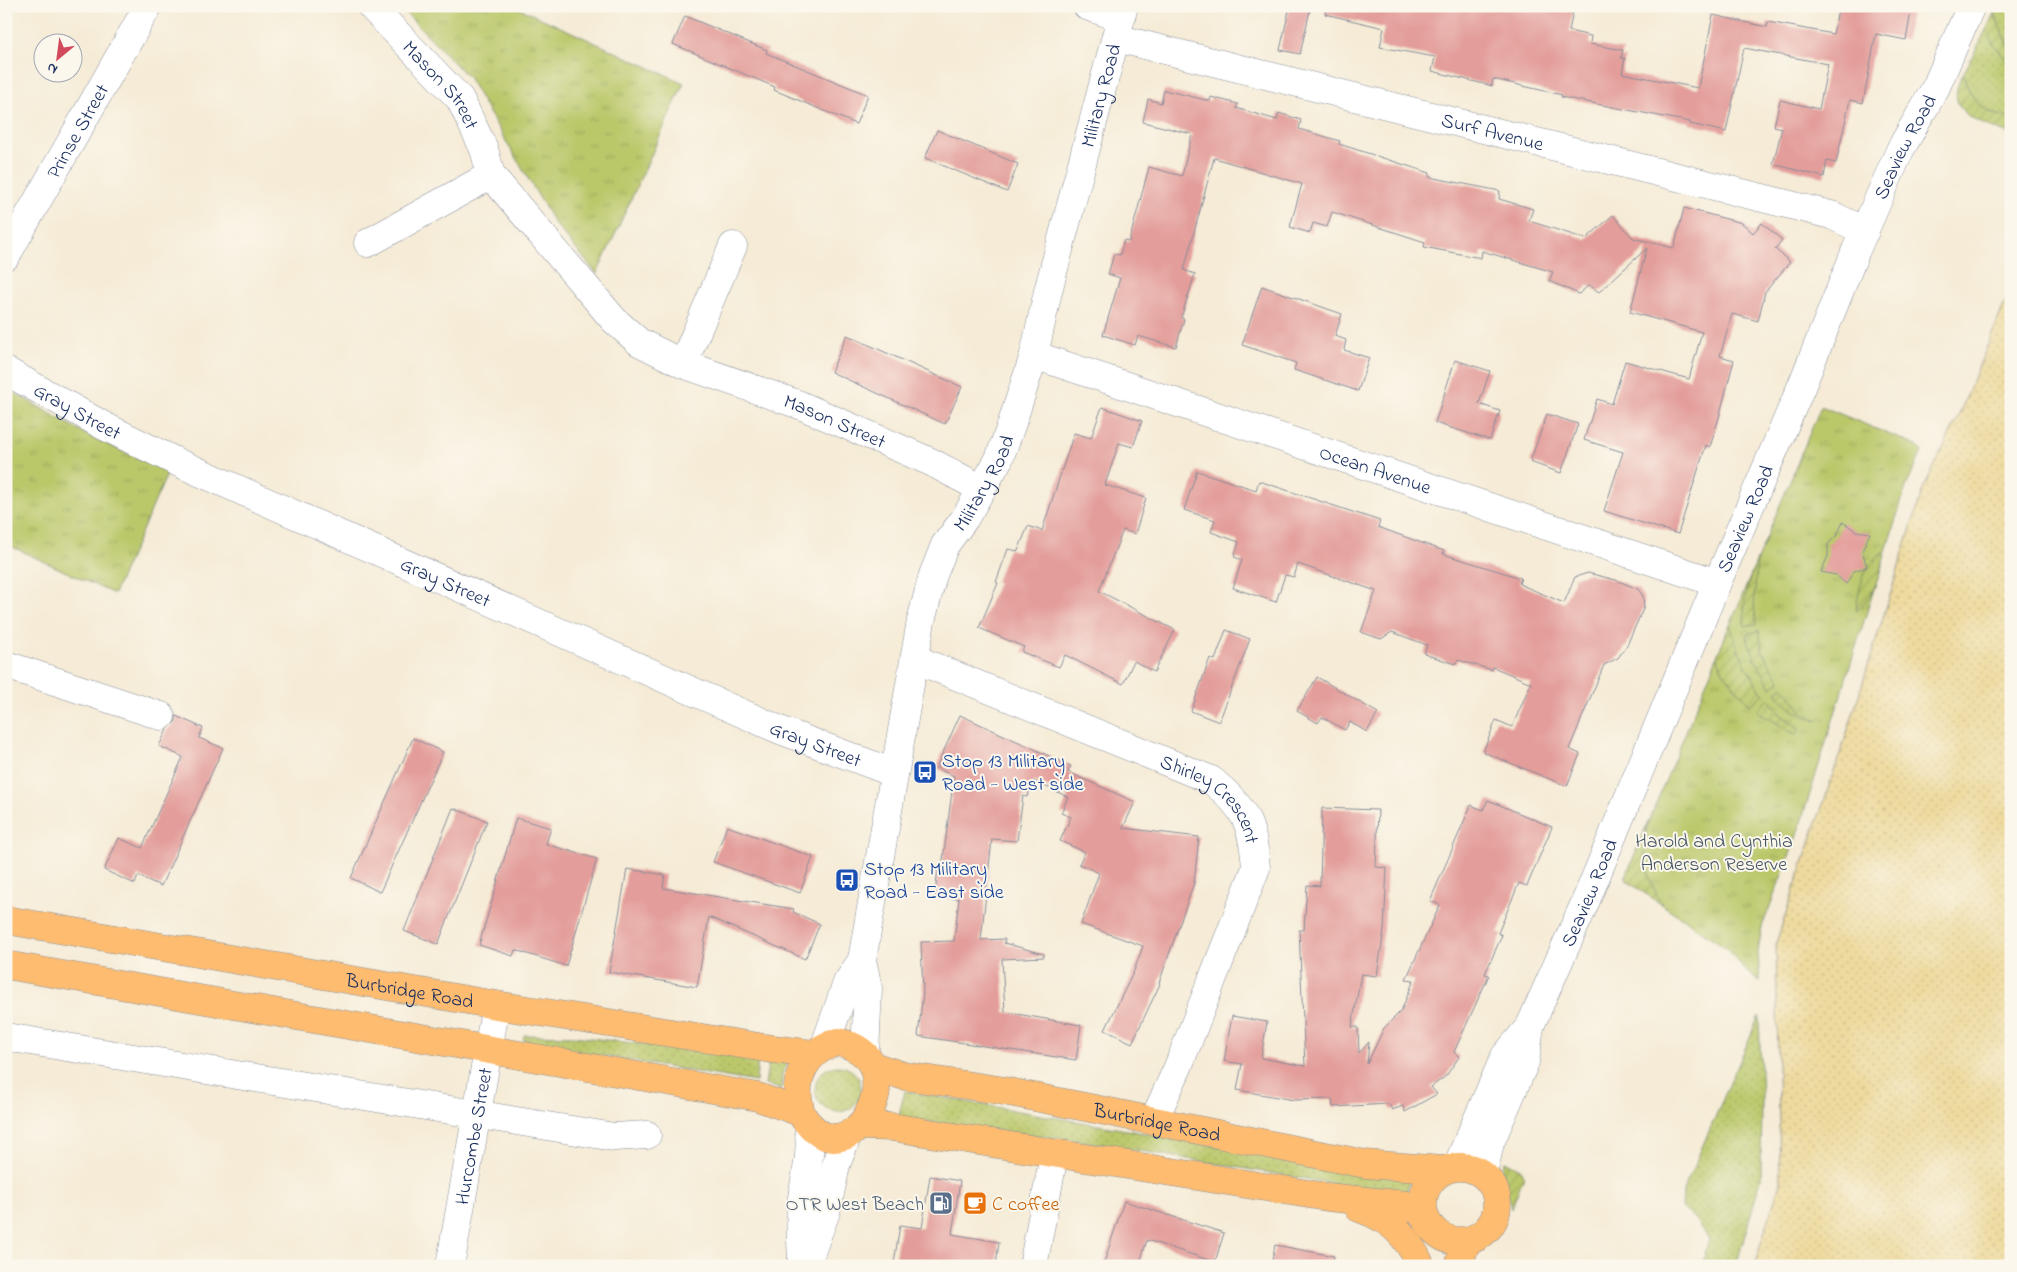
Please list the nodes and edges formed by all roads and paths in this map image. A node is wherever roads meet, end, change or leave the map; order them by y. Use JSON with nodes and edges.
{"nodes":[{"id":1,"x":148,"y":6,"type":"edge"},
{"id":2,"x":371,"y":6,"type":"edge"},
{"id":3,"x":1087,"y":6,"type":"edge"},
{"id":4,"x":1971,"y":10,"type":"edge"},
{"id":5,"x":1121,"y":21,"type":"edge"},
{"id":6,"x":491,"y":175,"type":"junction"},
{"id":7,"x":1865,"y":231,"type":"junction"},
{"id":8,"x":368,"y":243,"type":"dead end"},
{"id":9,"x":733,"y":246,"type":"dead end"},
{"id":10,"x":6,"y":256,"type":"edge"},
{"id":11,"x":1034,"y":355,"type":"junction"},
{"id":12,"x":683,"y":364,"type":"junction"},
{"id":13,"x":6,"y":371,"type":"edge"},
{"id":14,"x":982,"y":489,"type":"junction"},
{"id":15,"x":1717,"y":583,"type":"junction"},
{"id":16,"x":915,"y":659,"type":"junction"},
{"id":17,"x":6,"y":665,"type":"edge"},
{"id":18,"x":161,"y":716,"type":"dead end"},
{"id":19,"x":894,"y":773,"type":"junction"},
{"id":20,"x":6,"y":920,"type":"edge"},
{"id":21,"x":862,"y":960,"type":"junction"},
{"id":22,"x":6,"y":965,"type":"edge"},
{"id":23,"x":496,"y":1005,"type":"junction"},
{"id":24,"x":1530,"y":1026,"type":"junction"},
{"id":25,"x":6,"y":1037,"type":"edge"},
{"id":26,"x":819,"y":1049,"type":"junction"},
{"id":27,"x":488,"y":1050,"type":"junction"},
{"id":28,"x":869,"y":1060,"type":"junction"},
{"id":29,"x":477,"y":1113,"type":"junction"},
{"id":30,"x":804,"y":1118,"type":"junction"},
{"id":31,"x":1154,"y":1120,"type":"junction"},
{"id":32,"x":855,"y":1130,"type":"junction"},
{"id":33,"x":647,"y":1134,"type":"dead end"},
{"id":34,"x":1054,"y":1155,"type":"junction"},
{"id":35,"x":1450,"y":1168,"type":"junction"},
{"id":36,"x":1483,"y":1174,"type":"junction"},
{"id":37,"x":1327,"y":1197,"type":"junction"},
{"id":38,"x":1430,"y":1224,"type":"junction"},
{"id":39,"x":1463,"y":1253,"type":"edge"},
{"id":40,"x":450,"y":1266,"type":"edge"},
{"id":41,"x":804,"y":1266,"type":"edge"},
{"id":42,"x":1033,"y":1266,"type":"edge"},
{"id":43,"x":1421,"y":1266,"type":"edge"},
{"id":44,"x":1433,"y":1266,"type":"edge"}],
"edges":[{"from":1,"to":10,"type":"street","name":"Prinse Street"},
{"from":2,"to":6,"type":"street","name":"Mason Street"},
{"from":3,"to":5,"type":"street","name":"Surf Avenue"},
{"from":4,"to":7,"type":"street","name":"Seaview Road"},
{"from":5,"to":7,"type":"street","name":"Surf Avenue"},
{"from":5,"to":11,"type":"street","name":"Military Road"},
{"from":6,"to":8,"type":"street"},
{"from":6,"to":12,"type":"street","name":"Mason Street"},
{"from":7,"to":15,"type":"street","name":"Seaview Road"},
{"from":9,"to":12,"type":"street"},
{"from":11,"to":14,"type":"street","name":"Military Road"},
{"from":11,"to":15,"type":"street","name":"Ocean Avenue"},
{"from":12,"to":14,"type":"street","name":"Mason Street"},
{"from":13,"to":19,"type":"street","name":"Gray Street"},
{"from":14,"to":16,"type":"street","name":"Military Road"},
{"from":15,"to":24,"type":"street","name":"Seaview Road"},
{"from":16,"to":19,"type":"street","name":"Military Road"},
{"from":16,"to":31,"type":"street","name":"Shirley Crescent"},
{"from":17,"to":18,"type":"street"},
{"from":19,"to":21,"type":"street","name":"Military Road"},
{"from":20,"to":23,"type":"main road","name":"Burbridge Road"},
{"from":21,"to":26,"type":"street","name":"Military Road"},
{"from":21,"to":28,"type":"street","name":"Military Road"},
{"from":22,"to":27,"type":"main road"},
{"from":23,"to":26,"type":"main road","name":"Burbridge Road"},
{"from":23,"to":27,"type":"street","name":"Hurcombe Street"},
{"from":24,"to":35,"type":"street","name":"Seaview Road"},
{"from":24,"to":36,"type":"street","name":"Seaview Road"},
{"from":25,"to":29,"type":"street"},
{"from":26,"to":28,"type":"main road"},
{"from":26,"to":30,"type":"main road"},
{"from":27,"to":29,"type":"street","name":"Hurcombe Street"},
{"from":27,"to":30,"type":"main road"},
{"from":28,"to":31,"type":"main road","name":"Burbridge Road"},
{"from":28,"to":32,"type":"main road"},
{"from":29,"to":33,"type":"street"},
{"from":29,"to":40,"type":"street","name":"Hurcombe Street"},
{"from":30,"to":32,"type":"main road"},
{"from":30,"to":41,"type":"street"},
{"from":31,"to":35,"type":"main road","name":"Burbridge Road"},
{"from":32,"to":34,"type":"main road"},
{"from":32,"to":41,"type":"street"},
{"from":34,"to":37,"type":"main road"},
{"from":34,"to":42,"type":"street"},
{"from":35,"to":36,"type":"main road"},
{"from":35,"to":38,"type":"main road"},
{"from":36,"to":39,"type":"main road"},
{"from":37,"to":38,"type":"main road"},
{"from":37,"to":43,"type":"main road"},
{"from":38,"to":39,"type":"main road"},
{"from":38,"to":44,"type":"main road"}]}
